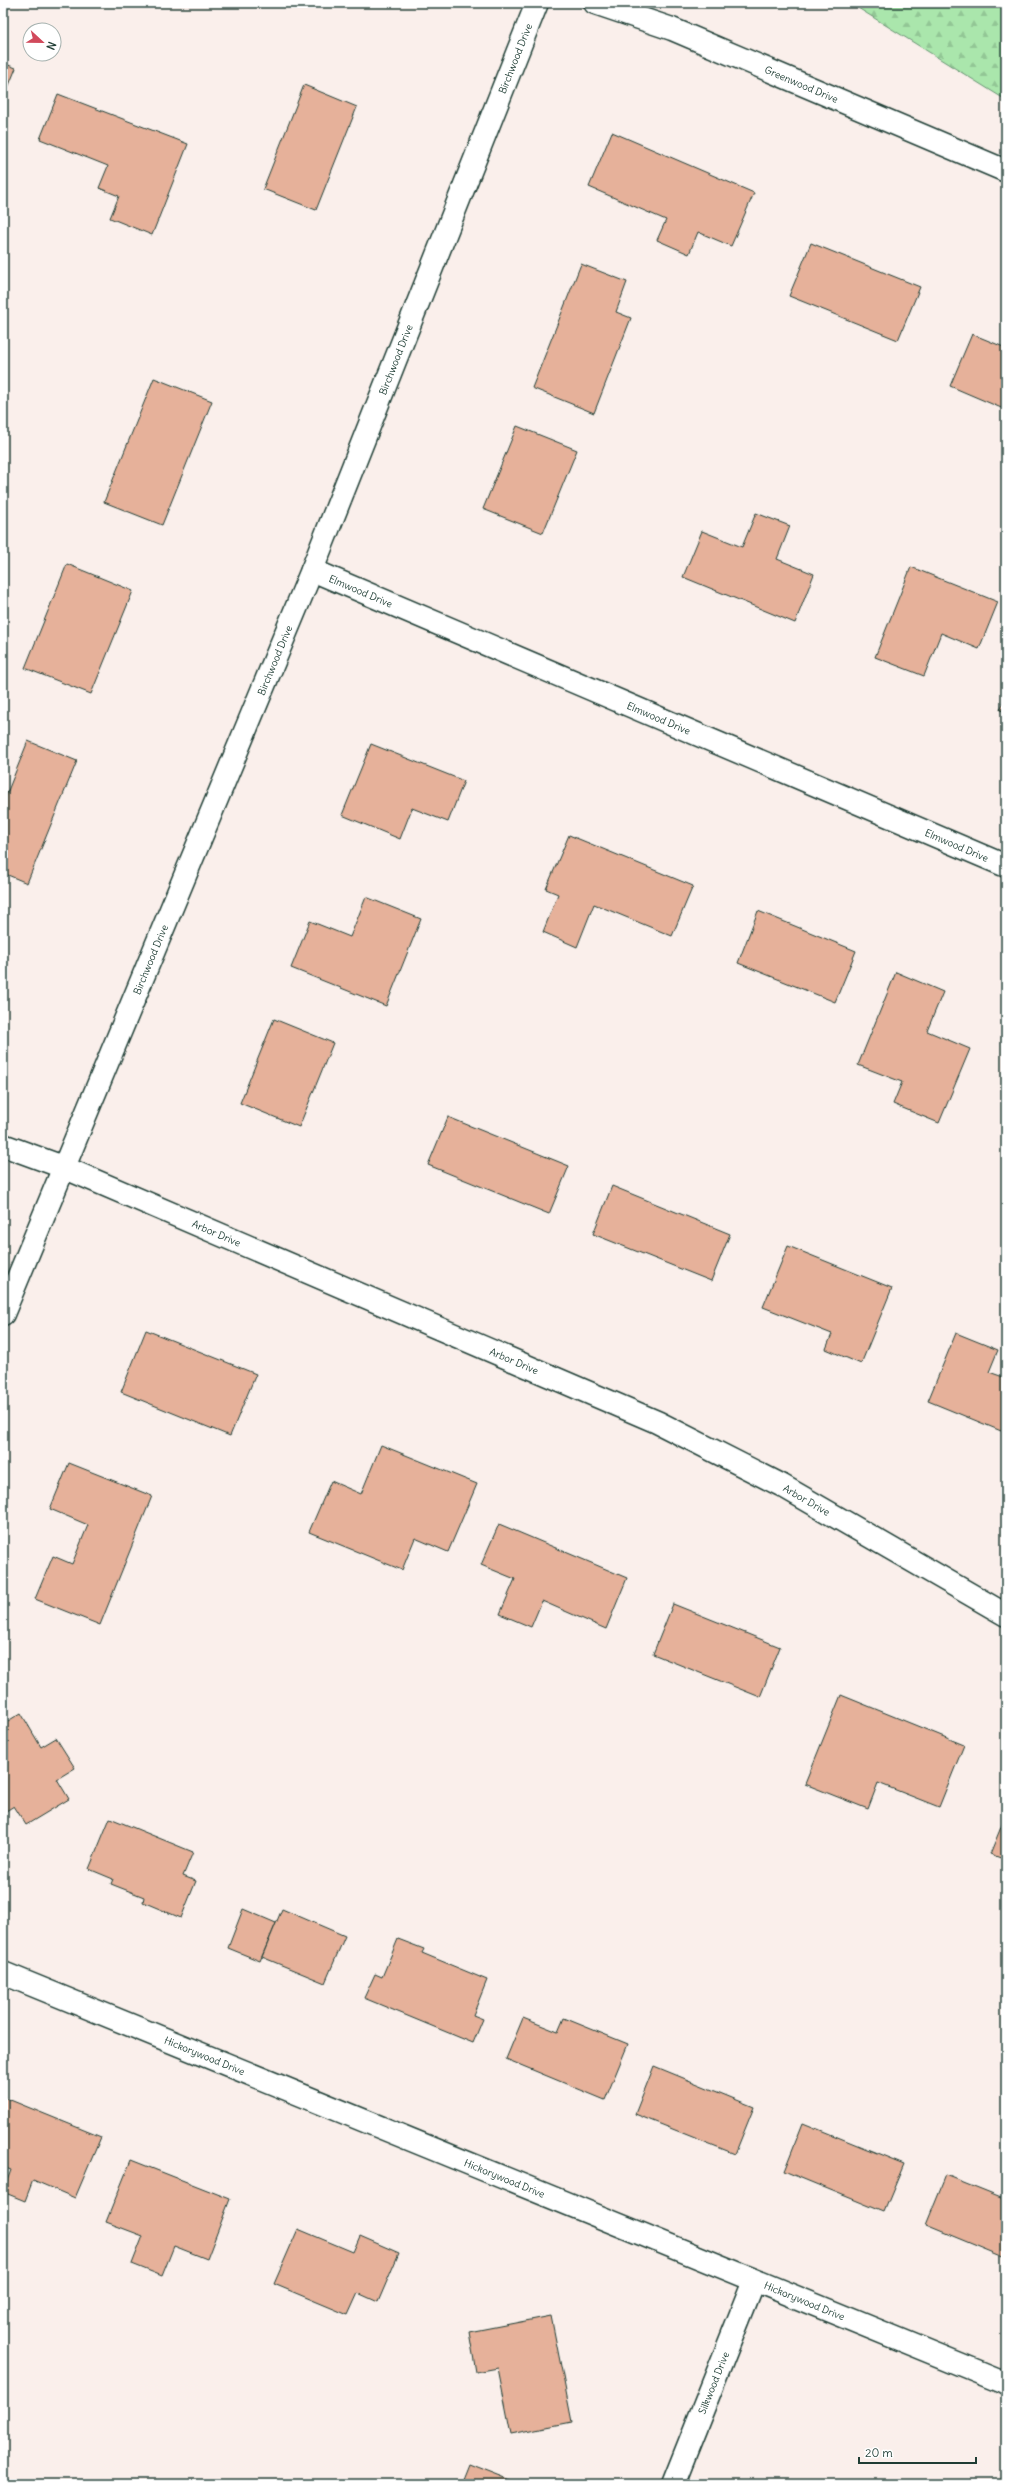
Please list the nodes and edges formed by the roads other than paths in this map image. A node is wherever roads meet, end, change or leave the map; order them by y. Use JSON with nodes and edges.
{"nodes":[{"id":1,"x":537,"y":3,"type":"edge"},
{"id":2,"x":595,"y":3,"type":"edge"},
{"id":3,"x":1006,"y":171,"type":"edge"},
{"id":4,"x":312,"y":570,"type":"junction"},
{"id":5,"x":1006,"y":866,"type":"edge"},
{"id":6,"x":3,"y":1145,"type":"edge"},
{"id":7,"x":63,"y":1167,"type":"junction"},
{"id":8,"x":3,"y":1314,"type":"edge"},
{"id":9,"x":1006,"y":1615,"type":"edge"},
{"id":10,"x":3,"y":1973,"type":"edge"},
{"id":11,"x":754,"y":2281,"type":"junction"},
{"id":12,"x":1006,"y":2383,"type":"edge"},
{"id":13,"x":673,"y":2484,"type":"edge"}],
"edges":[{"from":1,"to":4,"type":"street","name":"Birchwood Drive"},
{"from":2,"to":3,"type":"street","name":"Greenwood Drive"},
{"from":4,"to":5,"type":"street","name":"Elmwood Drive"},
{"from":4,"to":7,"type":"street","name":"Birchwood Drive"},
{"from":6,"to":7,"type":"street","name":"Arbor Drive"},
{"from":7,"to":8,"type":"street","name":"Birchwood Drive"},
{"from":7,"to":9,"type":"street","name":"Arbor Drive"},
{"from":10,"to":11,"type":"street","name":"Hickorywood Drive"},
{"from":11,"to":12,"type":"street","name":"Hickorywood Drive"},
{"from":11,"to":13,"type":"street","name":"Silkwood Drive"}]}
